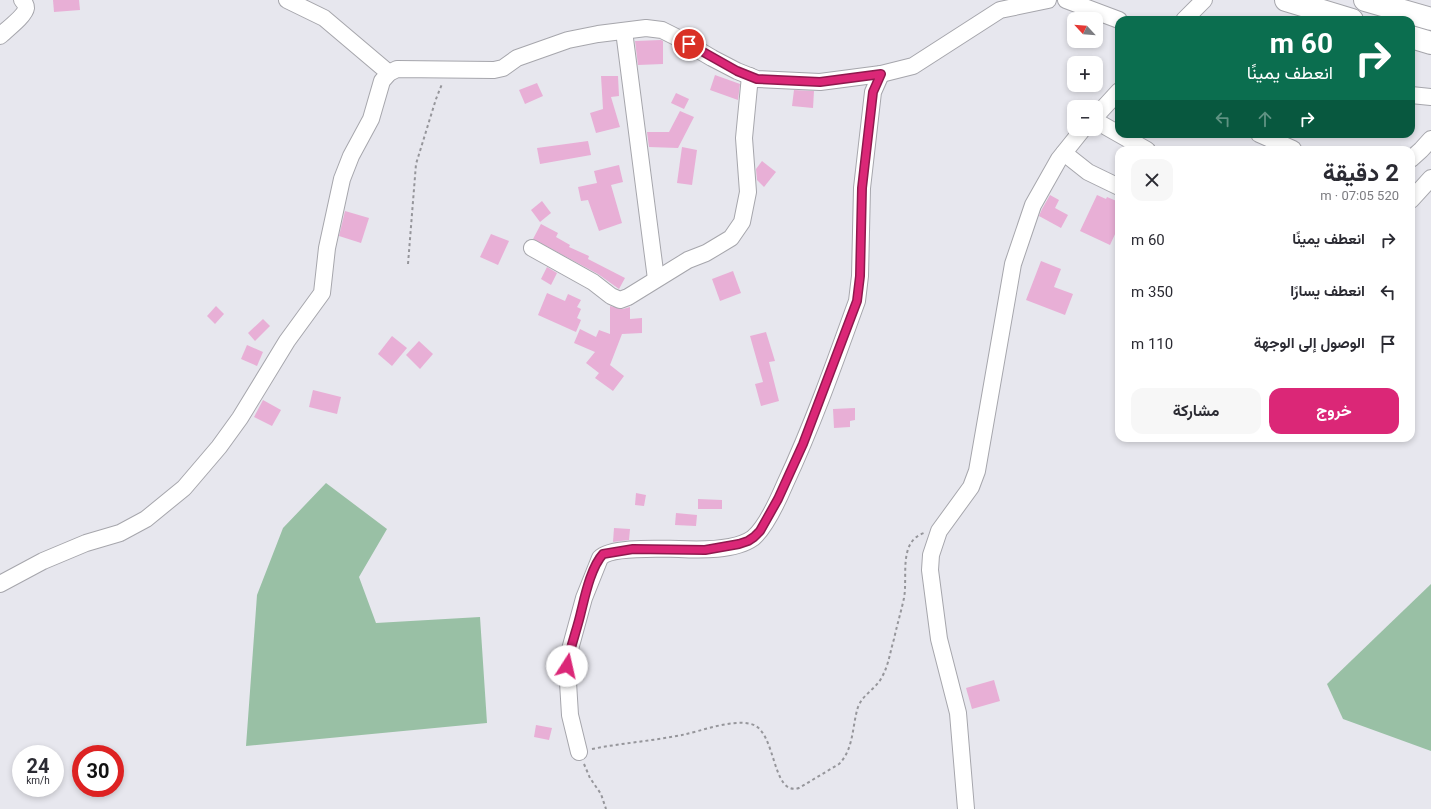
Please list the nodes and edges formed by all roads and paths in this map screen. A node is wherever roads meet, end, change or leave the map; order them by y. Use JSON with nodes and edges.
{"nodes":[{"id":1,"x":287,"y":0,"type":"edge"},
{"id":2,"x":1048,"y":0,"type":"edge"},
{"id":3,"x":1066,"y":0,"type":"edge"},
{"id":4,"x":1204,"y":0,"type":"edge"},
{"id":5,"x":1286,"y":0,"type":"edge"},
{"id":6,"x":1365,"y":0,"type":"edge"},
{"id":7,"x":28,"y":2,"type":"edge"},
{"id":8,"x":1188,"y":16,"type":"edge"},
{"id":9,"x":1339,"y":16,"type":"edge"},
{"id":10,"x":1115,"y":18,"type":"edge"},
{"id":11,"x":1431,"y":19,"type":"edge"},
{"id":12,"x":624,"y":31,"type":"junction"},
{"id":13,"x":0,"y":36,"type":"edge"},
{"id":14,"x":1415,"y":39,"type":"edge"},
{"id":15,"x":1431,"y":43,"type":"edge"},
{"id":16,"x":448,"y":70,"type":"junction"},
{"id":17,"x":389,"y":73,"type":"junction"},
{"id":18,"x":881,"y":74,"type":"junction"},
{"id":19,"x":750,"y":76,"type":"junction"},
{"id":20,"x":1115,"y":95,"type":"edge"},
{"id":21,"x":1415,"y":95,"type":"edge"},
{"id":22,"x":1431,"y":97,"type":"edge"},
{"id":23,"x":1103,"y":108,"type":"edge"},
{"id":24,"x":1103,"y":125,"type":"edge"},
{"id":25,"x":1115,"y":132,"type":"edge"},
{"id":26,"x":1077,"y":136,"type":"edge"},
{"id":27,"x":1126,"y":138,"type":"edge"},
{"id":28,"x":1268,"y":138,"type":"edge"},
{"id":29,"x":1431,"y":139,"type":"edge"},
{"id":30,"x":1140,"y":146,"type":"edge"},
{"id":31,"x":1284,"y":146,"type":"edge"},
{"id":32,"x":1064,"y":153,"type":"junction"},
{"id":33,"x":1415,"y":155,"type":"edge"},
{"id":34,"x":1431,"y":178,"type":"edge"},
{"id":35,"x":1115,"y":186,"type":"edge"},
{"id":36,"x":1415,"y":196,"type":"edge"},
{"id":37,"x":532,"y":248,"type":"dead end"},
{"id":38,"x":408,"y":264,"type":"dead end"},
{"id":39,"x":656,"y":279,"type":"junction"},
{"id":40,"x":939,"y":531,"type":"junction"},
{"id":41,"x":0,"y":584,"type":"edge"},
{"id":42,"x":579,"y":752,"type":"junction"},
{"id":43,"x":606,"y":809,"type":"edge"},
{"id":44,"x":966,"y":809,"type":"edge"}],
"edges":[{"from":1,"to":17,"type":"street"},
{"from":2,"to":18,"type":"street"},
{"from":3,"to":10,"type":"street"},
{"from":4,"to":8,"type":"street"},
{"from":5,"to":9,"type":"highway"},
{"from":6,"to":11,"type":"highway"},
{"from":7,"to":13,"type":"street"},
{"from":12,"to":16,"type":"street"},
{"from":12,"to":19,"type":"street"},
{"from":12,"to":39,"type":"street"},
{"from":14,"to":15,"type":"highway"},
{"from":16,"to":17,"type":"street"},
{"from":16,"to":38,"type":"path"},
{"from":17,"to":41,"type":"street"},
{"from":18,"to":19,"type":"street"},
{"from":18,"to":42,"type":"street"},
{"from":19,"to":39,"type":"street"},
{"from":20,"to":23,"type":"street"},
{"from":21,"to":22,"type":"street"},
{"from":24,"to":25,"type":"street"},
{"from":26,"to":32,"type":"street"},
{"from":27,"to":30,"type":"street"},
{"from":28,"to":31,"type":"street"},
{"from":29,"to":33,"type":"street"},
{"from":32,"to":35,"type":"street"},
{"from":32,"to":40,"type":"street"},
{"from":34,"to":36,"type":"street"},
{"from":37,"to":39,"type":"street"},
{"from":40,"to":42,"type":"path"},
{"from":40,"to":44,"type":"street"},
{"from":42,"to":43,"type":"path"}]}
